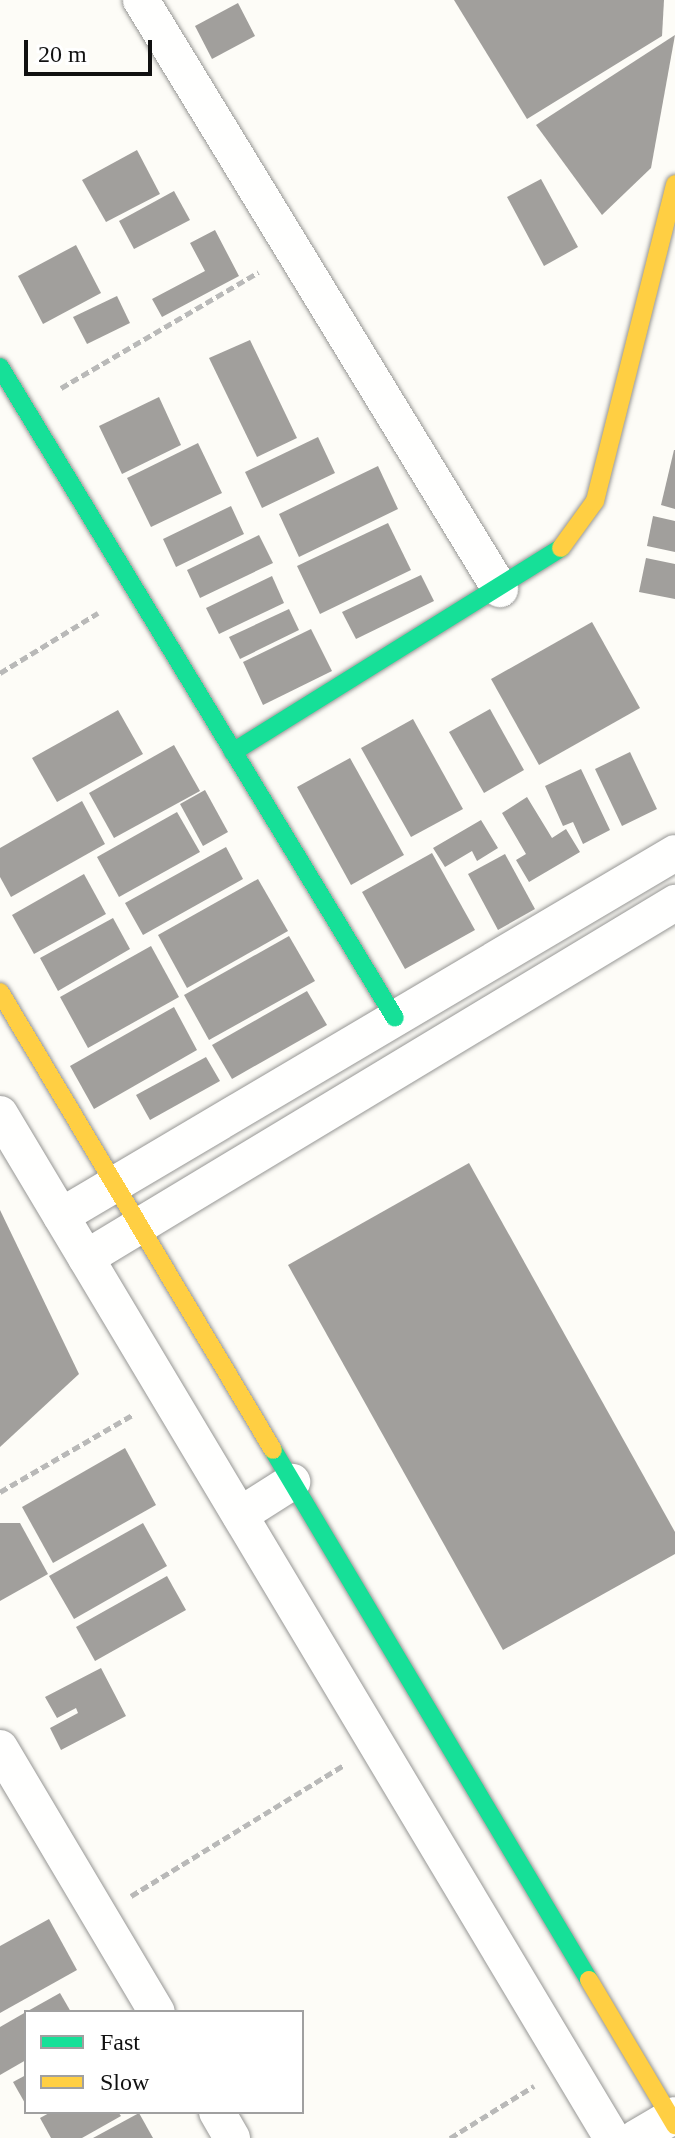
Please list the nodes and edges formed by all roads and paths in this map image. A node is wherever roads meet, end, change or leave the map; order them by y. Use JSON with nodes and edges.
{"nodes":[{"id":1,"x":141,"y":0,"type":"edge"},
{"id":2,"x":675,"y":184,"type":"edge"},
{"id":3,"x":294,"y":251,"type":"junction"},
{"id":4,"x":0,"y":367,"type":"edge"},
{"id":5,"x":26,"y":409,"type":"junction"},
{"id":6,"x":500,"y":589,"type":"junction"},
{"id":7,"x":135,"y":590,"type":"junction"},
{"id":8,"x":0,"y":673,"type":"edge"},
{"id":9,"x":233,"y":752,"type":"junction"},
{"id":10,"x":675,"y":853,"type":"edge"},
{"id":11,"x":675,"y":903,"type":"edge"},
{"id":12,"x":0,"y":992,"type":"edge"},
{"id":13,"x":408,"y":1010,"type":"junction"},
{"id":14,"x":446,"y":1041,"type":"junction"},
{"id":15,"x":0,"y":1114,"type":"edge"},
{"id":16,"x":115,"y":1184,"type":"junction"},
{"id":17,"x":61,"y":1216,"type":"junction"},
{"id":18,"x":139,"y":1226,"type":"junction"},
{"id":19,"x":86,"y":1258,"type":"junction"},
{"id":20,"x":167,"y":1395,"type":"junction"},
{"id":21,"x":292,"y":1482,"type":"junction"},
{"id":22,"x":0,"y":1492,"type":"edge"},
{"id":23,"x":240,"y":1515,"type":"junction"},
{"id":24,"x":377,"y":1745,"type":"junction"},
{"id":25,"x":0,"y":1748,"type":"edge"},
{"id":26,"x":100,"y":1915,"type":"junction"},
{"id":27,"x":156,"y":2010,"type":"edge"},
{"id":28,"x":568,"y":2065,"type":"junction"},
{"id":29,"x":218,"y":2114,"type":"edge"},
{"id":30,"x":674,"y":2119,"type":"edge"},
{"id":31,"x":232,"y":2138,"type":"edge"},
{"id":32,"x":450,"y":2138,"type":"edge"},
{"id":33,"x":612,"y":2138,"type":"edge"},
{"id":34,"x":636,"y":2138,"type":"edge"}],
"edges":[{"from":1,"to":3,"type":"street"},
{"from":2,"to":6,"type":"street"},
{"from":3,"to":5,"type":"path"},
{"from":3,"to":6,"type":"street"},
{"from":4,"to":5,"type":"street"},
{"from":5,"to":7,"type":"street"},
{"from":6,"to":9,"type":"street"},
{"from":7,"to":8,"type":"path"},
{"from":7,"to":9,"type":"street"},
{"from":9,"to":13,"type":"street"},
{"from":10,"to":13,"type":"street"},
{"from":11,"to":14,"type":"street"},
{"from":12,"to":16,"type":"street"},
{"from":13,"to":14,"type":"street"},
{"from":13,"to":16,"type":"street"},
{"from":14,"to":18,"type":"street"},
{"from":15,"to":17,"type":"street"},
{"from":16,"to":17,"type":"street"},
{"from":16,"to":18,"type":"street"},
{"from":17,"to":19,"type":"street"},
{"from":18,"to":19,"type":"street"},
{"from":18,"to":21,"type":"street"},
{"from":19,"to":20,"type":"street"},
{"from":20,"to":22,"type":"path"},
{"from":20,"to":23,"type":"street"},
{"from":21,"to":23,"type":"street"},
{"from":21,"to":30,"type":"street"},
{"from":23,"to":24,"type":"street"},
{"from":24,"to":26,"type":"path"},
{"from":24,"to":28,"type":"street"},
{"from":25,"to":26,"type":"street"},
{"from":26,"to":27,"type":"street"},
{"from":28,"to":32,"type":"path"},
{"from":28,"to":33,"type":"street"},
{"from":29,"to":31,"type":"street"},
{"from":30,"to":34,"type":"street"}]}
